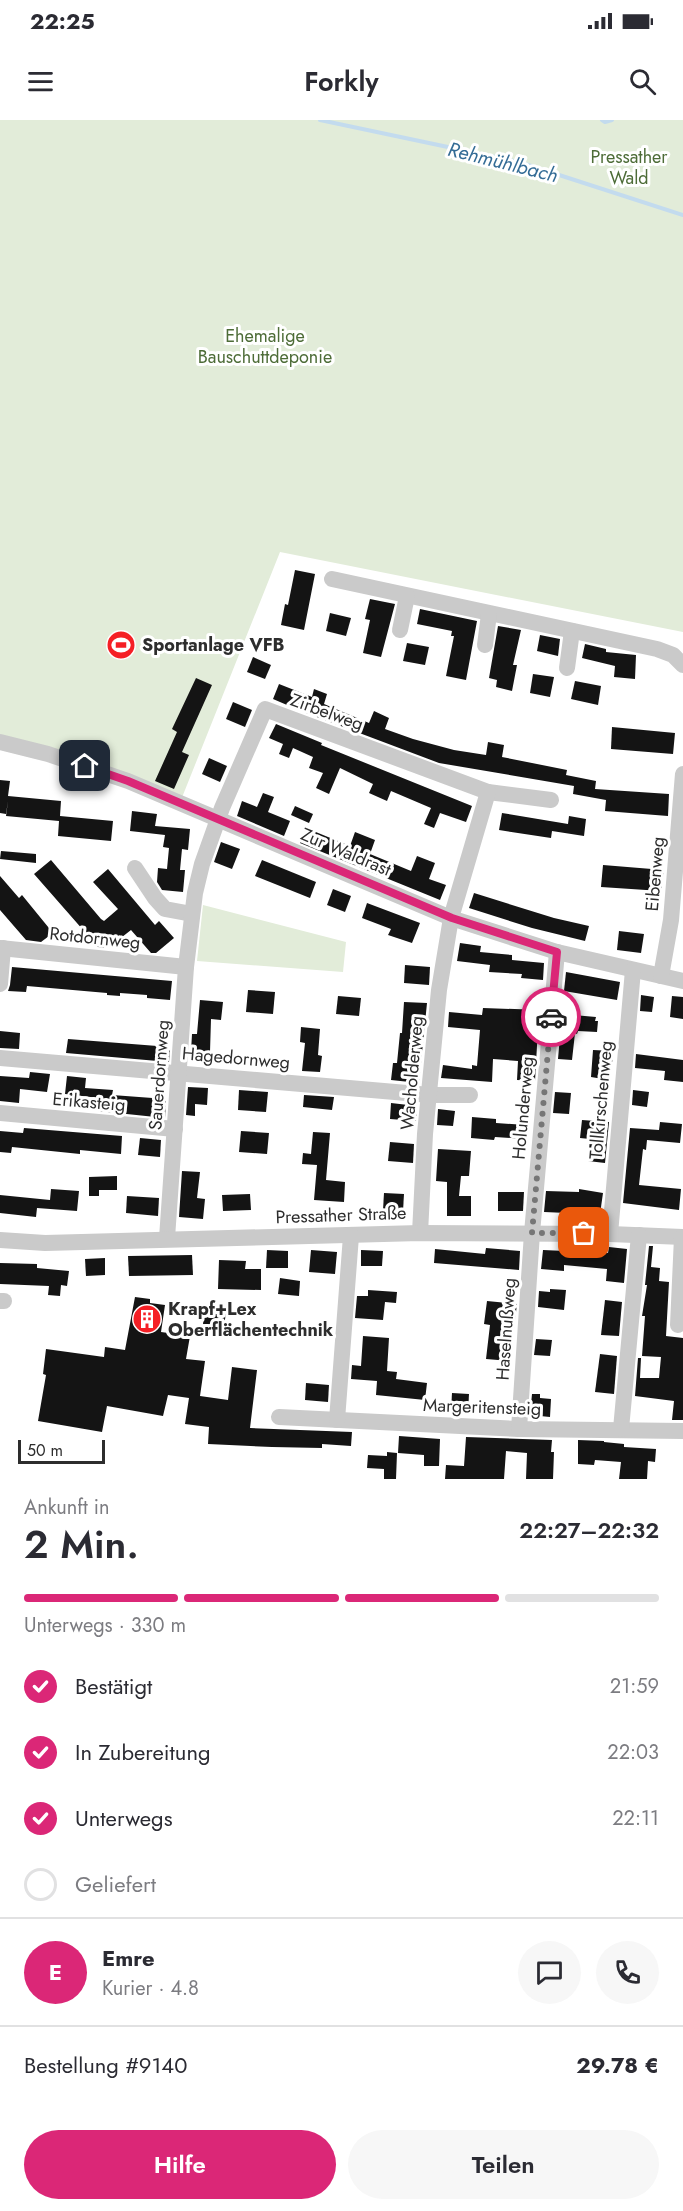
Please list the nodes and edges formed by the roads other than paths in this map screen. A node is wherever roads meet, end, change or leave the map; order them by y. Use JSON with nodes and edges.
{"nodes":[{"id":1,"x":332,"y":579,"type":"dead end"},
{"id":2,"x":407,"y":596,"type":"junction"},
{"id":3,"x":489,"y":614,"type":"junction"},
{"id":4,"x":400,"y":630,"type":"dead end"},
{"id":5,"x":572,"y":631,"type":"junction"},
{"id":6,"x":485,"y":645,"type":"dead end"},
{"id":7,"x":683,"y":665,"type":"edge"},
{"id":8,"x":567,"y":668,"type":"dead end"},
{"id":9,"x":0,"y":742,"type":"edge"},
{"id":10,"x":683,"y":774,"type":"edge"},
{"id":11,"x":488,"y":792,"type":"junction"},
{"id":12,"x":551,"y":800,"type":"dead end"},
{"id":13,"x":218,"y":819,"type":"junction"},
{"id":14,"x":135,"y":868,"type":"dead end"},
{"id":15,"x":192,"y":914,"type":"junction"},
{"id":16,"x":452,"y":918,"type":"junction"},
{"id":17,"x":2,"y":948,"type":"edge"},
{"id":18,"x":557,"y":952,"type":"junction"},
{"id":19,"x":186,"y":967,"type":"junction"},
{"id":20,"x":633,"y":970,"type":"junction"},
{"id":21,"x":661,"y":976,"type":"junction"},
{"id":22,"x":683,"y":981,"type":"edge"},
{"id":23,"x":0,"y":984,"type":"edge"},
{"id":24,"x":0,"y":1058,"type":"edge"},
{"id":25,"x":179,"y":1073,"type":"junction"},
{"id":26,"x":430,"y":1095,"type":"junction"},
{"id":27,"x":470,"y":1095,"type":"dead end"},
{"id":28,"x":0,"y":1113,"type":"edge"},
{"id":29,"x":175,"y":1129,"type":"junction"},
{"id":30,"x":420,"y":1233,"type":"junction"},
{"id":31,"x":532,"y":1233,"type":"junction"},
{"id":32,"x":610,"y":1234,"type":"junction"},
{"id":33,"x":639,"y":1235,"type":"junction"},
{"id":34,"x":351,"y":1236,"type":"junction"},
{"id":35,"x":682,"y":1237,"type":"edge"},
{"id":36,"x":167,"y":1238,"type":"junction"},
{"id":37,"x":0,"y":1240,"type":"edge"},
{"id":38,"x":678,"y":1325,"type":"dead end"},
{"id":39,"x":279,"y":1417,"type":"dead end"},
{"id":40,"x":337,"y":1420,"type":"junction"},
{"id":41,"x":519,"y":1429,"type":"junction"},
{"id":42,"x":621,"y":1429,"type":"junction"},
{"id":43,"x":683,"y":1431,"type":"edge"}],
"edges":[{"from":1,"to":2,"type":"street"},
{"from":2,"to":3,"type":"street"},
{"from":2,"to":4,"type":"street"},
{"from":3,"to":5,"type":"street"},
{"from":3,"to":6,"type":"street"},
{"from":5,"to":7,"type":"street"},
{"from":5,"to":8,"type":"street"},
{"from":9,"to":13,"type":"street","name":"Zur Waldrast"},
{"from":10,"to":21,"type":"street","name":"Eibenweg"},
{"from":11,"to":12,"type":"street","name":"Zirbelweg"},
{"from":11,"to":13,"type":"street","name":"Zirbelweg"},
{"from":11,"to":16,"type":"street"},
{"from":13,"to":15,"type":"street","name":"Sauerdornweg"},
{"from":13,"to":16,"type":"street","name":"Zur Waldrast"},
{"from":14,"to":15,"type":"street"},
{"from":15,"to":19,"type":"street","name":"Sauerdornweg"},
{"from":16,"to":18,"type":"street","name":"Zur Waldrast"},
{"from":16,"to":26,"type":"street","name":"Wacholderweg"},
{"from":17,"to":19,"type":"street","name":"Rotdornweg"},
{"from":17,"to":23,"type":"street"},
{"from":18,"to":20,"type":"street","name":"Zur Waldrast"},
{"from":18,"to":31,"type":"street","name":"Holunderweg"},
{"from":19,"to":25,"type":"street","name":"Sauerdornweg"},
{"from":20,"to":21,"type":"street","name":"Zur Waldrast"},
{"from":20,"to":32,"type":"street","name":"Tollkirschenweg"},
{"from":21,"to":22,"type":"street","name":"Zur Waldrast"},
{"from":24,"to":25,"type":"street","name":"Hagedornweg"},
{"from":25,"to":26,"type":"street","name":"Hagedornweg"},
{"from":25,"to":29,"type":"street","name":"Sauerdornweg"},
{"from":26,"to":27,"type":"street","name":"Hagedornweg"},
{"from":26,"to":30,"type":"street","name":"Wacholderweg"},
{"from":28,"to":29,"type":"street","name":"Erikasteig"},
{"from":29,"to":36,"type":"street","name":"Sauerdornweg"},
{"from":30,"to":31,"type":"street","name":"Pressather Straße"},
{"from":30,"to":34,"type":"street","name":"Pressather Straße"},
{"from":31,"to":32,"type":"street","name":"Pressather Straße"},
{"from":31,"to":41,"type":"street","name":"Haselnußweg"},
{"from":32,"to":33,"type":"street","name":"Pressather Straße"},
{"from":33,"to":35,"type":"street","name":"Pressather Straße"},
{"from":33,"to":42,"type":"street"},
{"from":34,"to":36,"type":"street","name":"Pressather Straße"},
{"from":34,"to":40,"type":"street"},
{"from":35,"to":38,"type":"street"},
{"from":36,"to":37,"type":"street","name":"Pressather Straße"},
{"from":39,"to":40,"type":"street","name":"Margeritensteig"},
{"from":40,"to":41,"type":"street","name":"Margeritensteig"},
{"from":41,"to":42,"type":"street","name":"Margeritensteig"},
{"from":42,"to":43,"type":"street","name":"Margeritensteig"}]}
